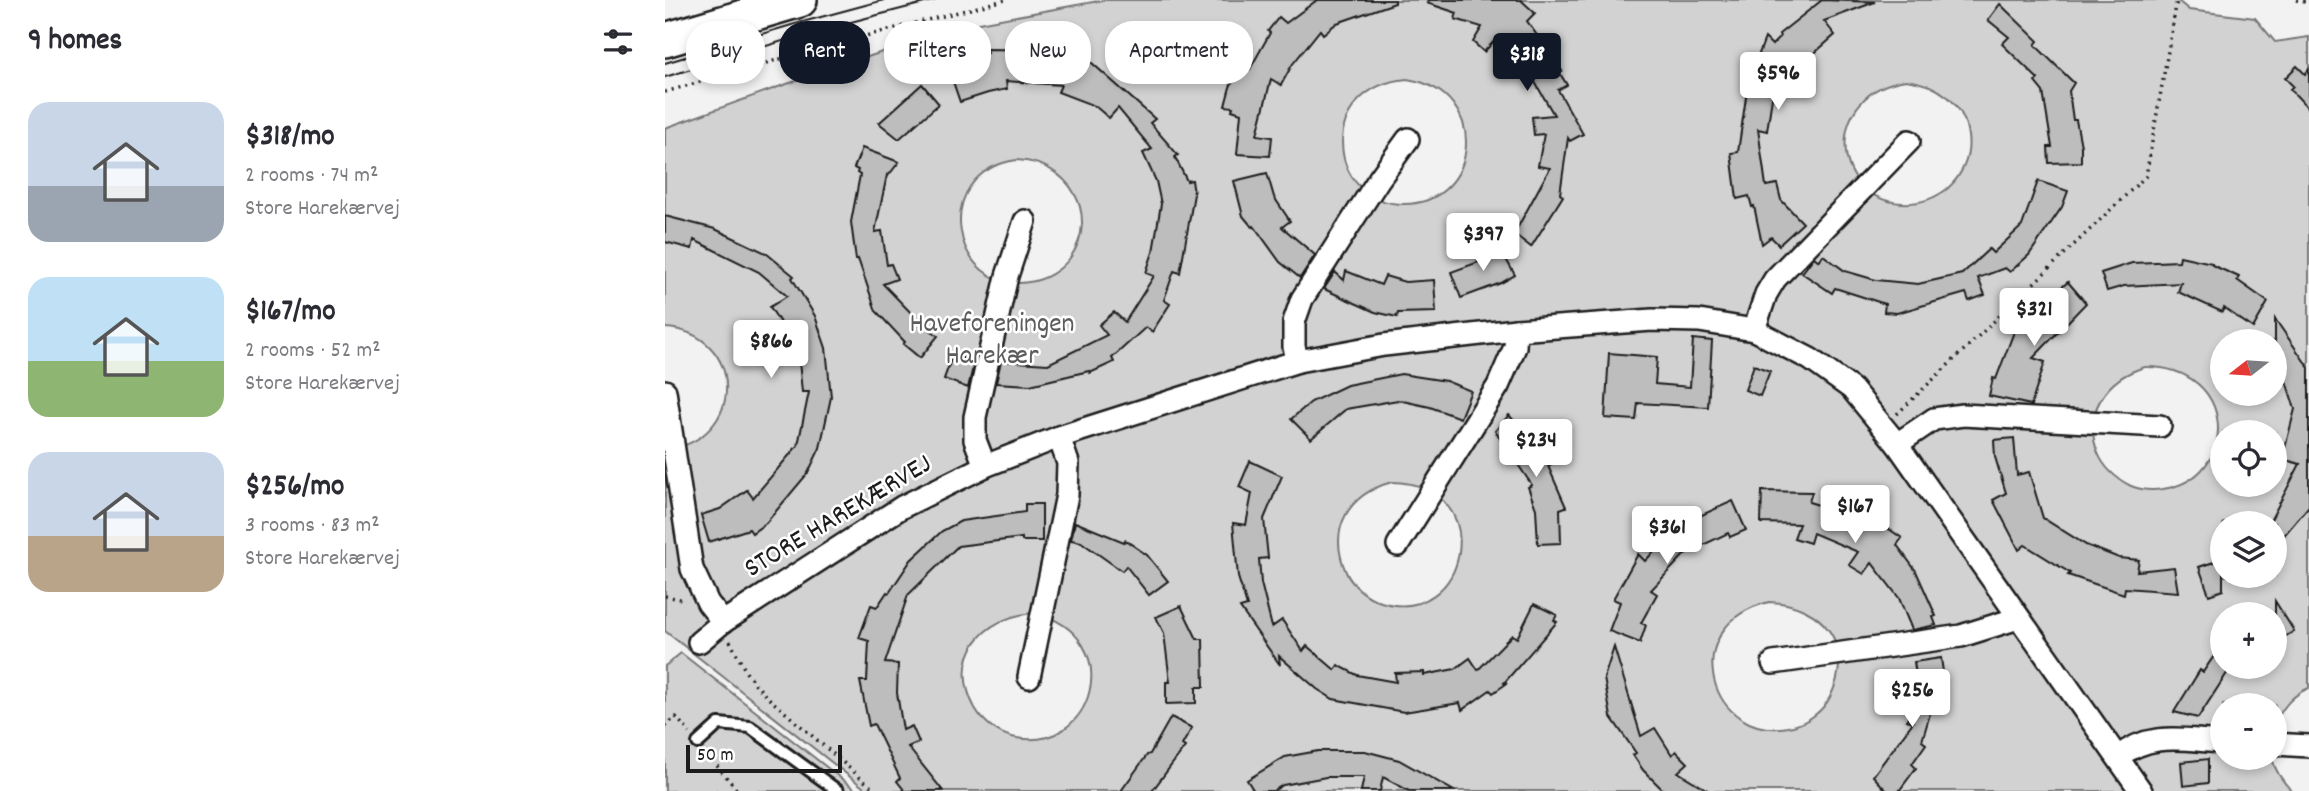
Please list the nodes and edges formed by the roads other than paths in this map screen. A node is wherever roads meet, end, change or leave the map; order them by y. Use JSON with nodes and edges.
{"nodes":[{"id":1,"x":800,"y":0,"type":"edge"},
{"id":2,"x":665,"y":40,"type":"edge"},
{"id":3,"x":1408,"y":139,"type":"dead end"},
{"id":4,"x":1909,"y":141,"type":"dead end"},
{"id":5,"x":1025,"y":220,"type":"dead end"},
{"id":6,"x":1515,"y":330,"type":"junction"},
{"id":7,"x":1754,"y":330,"type":"junction"},
{"id":8,"x":1298,"y":361,"type":"junction"},
{"id":9,"x":665,"y":391,"type":"edge"},
{"id":10,"x":2160,"y":426,"type":"dead end"},
{"id":11,"x":1059,"y":437,"type":"junction"},
{"id":12,"x":1897,"y":444,"type":"junction"},
{"id":13,"x":985,"y":466,"type":"junction"},
{"id":14,"x":1398,"y":545,"type":"dead end"},
{"id":15,"x":2017,"y":616,"type":"junction"},
{"id":16,"x":723,"y":622,"type":"junction"},
{"id":17,"x":699,"y":642,"type":"dead end"},
{"id":18,"x":1773,"y":663,"type":"dead end"},
{"id":19,"x":1029,"y":677,"type":"dead end"},
{"id":20,"x":2210,"y":741,"type":"edge"},
{"id":21,"x":698,"y":743,"type":"dead end"},
{"id":22,"x":2287,"y":745,"type":"edge"},
{"id":23,"x":2309,"y":746,"type":"edge"},
{"id":24,"x":2117,"y":757,"type":"junction"},
{"id":25,"x":838,"y":791,"type":"edge"},
{"id":26,"x":2141,"y":791,"type":"edge"}],
"edges":[{"from":1,"to":2,"type":"main road"},
{"from":3,"to":8,"type":"street"},
{"from":4,"to":7,"type":"street"},
{"from":5,"to":13,"type":"street"},
{"from":6,"to":7,"type":"street","name":"STORE HAREKÆRVEJ"},
{"from":6,"to":8,"type":"street","name":"STORE HAREKÆRVEJ"},
{"from":6,"to":14,"type":"street"},
{"from":7,"to":12,"type":"street","name":"STORE HAREKÆRVEJ"},
{"from":8,"to":11,"type":"street","name":"STORE HAREKÆRVEJ"},
{"from":9,"to":16,"type":"street"},
{"from":10,"to":12,"type":"street"},
{"from":11,"to":13,"type":"street","name":"STORE HAREKÆRVEJ"},
{"from":11,"to":19,"type":"street"},
{"from":12,"to":15,"type":"street","name":"STORE HAREKÆRVEJ"},
{"from":13,"to":16,"type":"street","name":"STORE HAREKÆRVEJ"},
{"from":15,"to":18,"type":"street"},
{"from":15,"to":24,"type":"street","name":"STORE HAREKÆRVEJ"},
{"from":16,"to":17,"type":"street","name":"STORE HAREKÆRVEJ"},
{"from":20,"to":24,"type":"street"},
{"from":21,"to":25,"type":"lane"},
{"from":22,"to":23,"type":"street"},
{"from":24,"to":26,"type":"street","name":"STORE HAREKÆRVEJ"}]}
